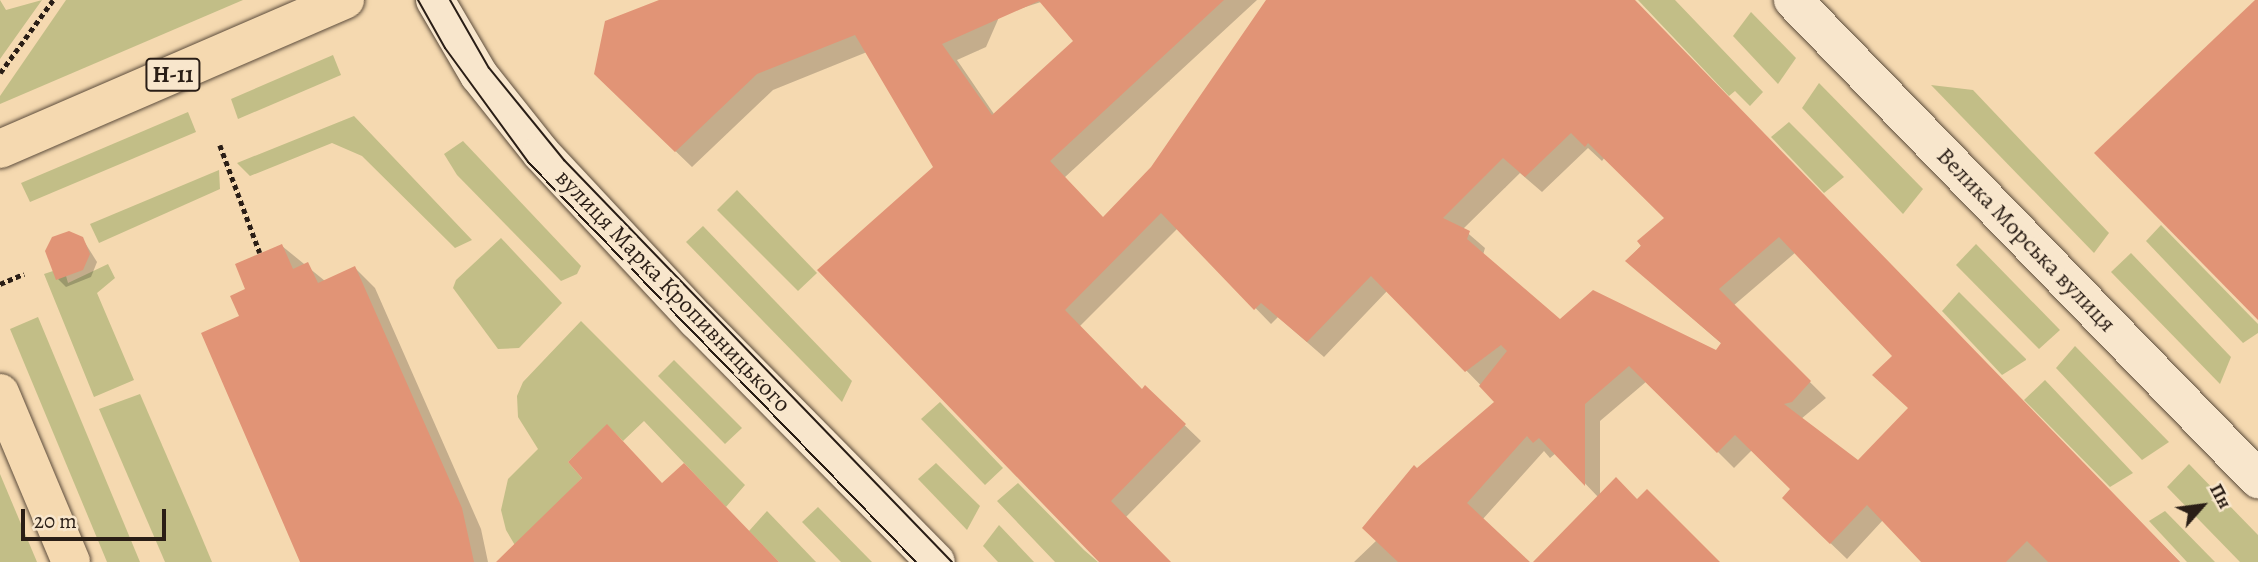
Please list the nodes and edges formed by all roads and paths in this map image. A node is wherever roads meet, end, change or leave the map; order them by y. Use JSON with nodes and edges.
{"nodes":[{"id":1,"x":53,"y":0,"type":"edge"},
{"id":2,"x":345,"y":0,"type":"edge"},
{"id":3,"x":435,"y":0,"type":"edge"},
{"id":4,"x":1793,"y":0,"type":"edge"},
{"id":5,"x":0,"y":73,"type":"edge"},
{"id":6,"x":220,"y":145,"type":"dead end"},
{"id":7,"x":0,"y":149,"type":"edge"},
{"id":8,"x":260,"y":253,"type":"dead end"},
{"id":9,"x":24,"y":274,"type":"dead end"},
{"id":10,"x":0,"y":284,"type":"edge"},
{"id":11,"x":0,"y":393,"type":"edge"},
{"id":12,"x":2258,"y":479,"type":"edge"},
{"id":13,"x":71,"y":562,"type":"edge"},
{"id":14,"x":936,"y":562,"type":"edge"}],
"edges":[{"from":1,"to":5,"type":"path"},
{"from":2,"to":7,"type":"main road","number":"Н-11"},
{"from":3,"to":14,"type":"street","name":"вулиця Марка Кропивницького"},
{"from":4,"to":12,"type":"street","name":"Велика Морська вулиця"},
{"from":6,"to":8,"type":"path"},
{"from":9,"to":10,"type":"path"},
{"from":11,"to":13,"type":"main road"}]}
